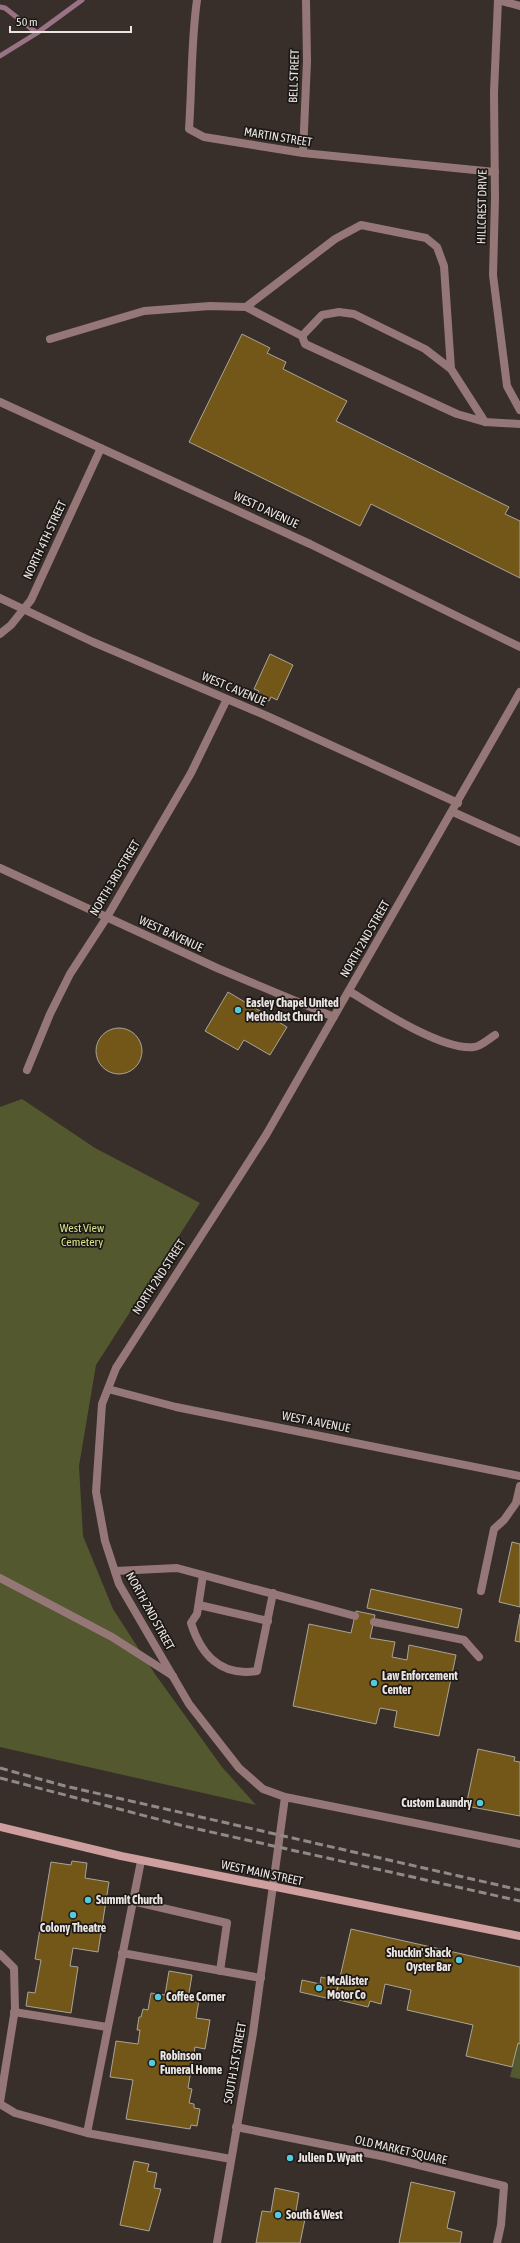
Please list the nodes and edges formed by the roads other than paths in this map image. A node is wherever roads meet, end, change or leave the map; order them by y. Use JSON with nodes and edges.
{"nodes":[{"id":1,"x":197,"y":0,"type":"edge"},
{"id":2,"x":306,"y":0,"type":"edge"},
{"id":3,"x":498,"y":0,"type":"edge"},
{"id":4,"x":520,"y":6,"type":"edge"},
{"id":5,"x":303,"y":153,"type":"junction"},
{"id":6,"x":495,"y":172,"type":"junction"},
{"id":7,"x":246,"y":307,"type":"junction"},
{"id":8,"x":302,"y":336,"type":"junction"},
{"id":9,"x":50,"y":339,"type":"dead end"},
{"id":10,"x":451,"y":369,"type":"junction"},
{"id":11,"x":0,"y":402,"type":"edge"},
{"id":12,"x":520,"y":410,"type":"edge"},
{"id":13,"x":485,"y":422,"type":"junction"},
{"id":14,"x":520,"y":424,"type":"edge"},
{"id":15,"x":101,"y":448,"type":"junction"},
{"id":16,"x":0,"y":598,"type":"edge"},
{"id":17,"x":25,"y":610,"type":"junction"},
{"id":18,"x":0,"y":634,"type":"edge"},
{"id":19,"x":520,"y":647,"type":"edge"},
{"id":20,"x":520,"y":692,"type":"edge"},
{"id":21,"x":227,"y":699,"type":"junction"},
{"id":22,"x":518,"y":703,"type":"edge"},
{"id":23,"x":458,"y":803,"type":"junction"},
{"id":24,"x":453,"y":812,"type":"junction"},
{"id":25,"x":520,"y":842,"type":"edge"},
{"id":26,"x":0,"y":868,"type":"edge"},
{"id":27,"x":107,"y":917,"type":"junction"},
{"id":28,"x":349,"y":991,"type":"junction"},
{"id":29,"x":334,"y":1017,"type":"junction"},
{"id":30,"x":495,"y":1035,"type":"dead end"},
{"id":31,"x":27,"y":1070,"type":"dead end"},
{"id":32,"x":108,"y":1389,"type":"junction"},
{"id":33,"x":520,"y":1476,"type":"edge"},
{"id":34,"x":520,"y":1486,"type":"edge"},
{"id":35,"x":115,"y":1571,"type":"junction"},
{"id":36,"x":204,"y":1575,"type":"junction"},
{"id":37,"x":0,"y":1578,"type":"edge"},
{"id":38,"x":481,"y":1591,"type":"dead end"},
{"id":39,"x":273,"y":1593,"type":"junction"},
{"id":40,"x":199,"y":1605,"type":"junction"},
{"id":41,"x":355,"y":1616,"type":"dead end"},
{"id":42,"x":268,"y":1621,"type":"junction"},
{"id":43,"x":374,"y":1622,"type":"dead end"},
{"id":44,"x":479,"y":1657,"type":"dead end"},
{"id":45,"x":174,"y":1676,"type":"junction"},
{"id":46,"x":285,"y":1797,"type":"junction"},
{"id":47,"x":0,"y":1827,"type":"edge"},
{"id":48,"x":520,"y":1844,"type":"edge"},
{"id":49,"x":141,"y":1861,"type":"junction"},
{"id":50,"x":273,"y":1887,"type":"junction"},
{"id":51,"x":132,"y":1901,"type":"junction"},
{"id":52,"x":520,"y":1936,"type":"edge"},
{"id":53,"x":122,"y":1952,"type":"junction"},
{"id":54,"x":0,"y":1954,"type":"edge"},
{"id":55,"x":220,"y":1971,"type":"junction"},
{"id":56,"x":261,"y":1978,"type":"junction"},
{"id":57,"x":14,"y":2012,"type":"junction"},
{"id":58,"x":107,"y":2027,"type":"junction"},
{"id":59,"x":0,"y":2103,"type":"edge"},
{"id":60,"x":236,"y":2127,"type":"junction"},
{"id":61,"x":87,"y":2133,"type":"junction"},
{"id":62,"x":231,"y":2159,"type":"junction"},
{"id":63,"x":217,"y":2243,"type":"edge"},
{"id":64,"x":497,"y":2243,"type":"edge"}],
"edges":[{"from":1,"to":5,"type":"street","name":"MARTIN STREET"},
{"from":2,"to":5,"type":"street","name":"BELL STREET"},
{"from":3,"to":4,"type":"street"},
{"from":3,"to":6,"type":"street","name":"HILLCREST DRIVE"},
{"from":5,"to":6,"type":"street","name":"MARTIN STREET"},
{"from":6,"to":12,"type":"street","name":"HILLCREST DRIVE"},
{"from":7,"to":8,"type":"street"},
{"from":7,"to":9,"type":"street"},
{"from":7,"to":10,"type":"street"},
{"from":8,"to":10,"type":"street"},
{"from":8,"to":13,"type":"street"},
{"from":10,"to":13,"type":"street"},
{"from":11,"to":15,"type":"street","name":"WEST D AVENUE"},
{"from":13,"to":14,"type":"street"},
{"from":15,"to":17,"type":"street","name":"NORTH 4TH STREET"},
{"from":15,"to":19,"type":"street","name":"WEST D AVENUE"},
{"from":16,"to":17,"type":"street","name":"WEST C AVENUE"},
{"from":17,"to":18,"type":"street","name":"NORTH 4TH STREET"},
{"from":17,"to":21,"type":"street","name":"WEST C AVENUE"},
{"from":20,"to":22,"type":"street","name":"NORTH 2ND STREET"},
{"from":21,"to":23,"type":"street","name":"WEST C AVENUE"},
{"from":21,"to":27,"type":"street","name":"NORTH 3RD STREET"},
{"from":22,"to":23,"type":"street","name":"NORTH 2ND STREET"},
{"from":23,"to":24,"type":"street","name":"NORTH 2ND STREET"},
{"from":24,"to":25,"type":"street"},
{"from":24,"to":28,"type":"street","name":"NORTH 2ND STREET"},
{"from":26,"to":27,"type":"street","name":"WEST B AVENUE"},
{"from":27,"to":29,"type":"street","name":"WEST B AVENUE"},
{"from":27,"to":31,"type":"street","name":"NORTH 3RD STREET"},
{"from":28,"to":29,"type":"street","name":"NORTH 2ND STREET"},
{"from":28,"to":30,"type":"street"},
{"from":29,"to":32,"type":"street","name":"NORTH 2ND STREET"},
{"from":32,"to":33,"type":"street","name":"WEST A AVENUE"},
{"from":32,"to":35,"type":"street","name":"NORTH 2ND STREET"},
{"from":34,"to":38,"type":"street"},
{"from":35,"to":36,"type":"street"},
{"from":35,"to":45,"type":"street","name":"NORTH 2ND STREET"},
{"from":36,"to":39,"type":"street"},
{"from":36,"to":40,"type":"street"},
{"from":37,"to":45,"type":"street"},
{"from":39,"to":41,"type":"street"},
{"from":39,"to":42,"type":"street"},
{"from":40,"to":42,"type":"street"},
{"from":40,"to":42,"type":"street"},
{"from":43,"to":44,"type":"street"},
{"from":45,"to":46,"type":"street","name":"NORTH 2ND STREET"},
{"from":46,"to":48,"type":"street","name":"NORTH 2ND STREET"},
{"from":46,"to":50,"type":"street"},
{"from":47,"to":49,"type":"main road","name":"WEST MAIN STREET"},
{"from":49,"to":50,"type":"main road","name":"WEST MAIN STREET"},
{"from":49,"to":51,"type":"street"},
{"from":50,"to":52,"type":"main road","name":"WEST MAIN STREET"},
{"from":50,"to":56,"type":"street","name":"SOUTH 1ST STREET"},
{"from":51,"to":53,"type":"street"},
{"from":51,"to":55,"type":"street"},
{"from":53,"to":55,"type":"street"},
{"from":53,"to":58,"type":"street"},
{"from":54,"to":57,"type":"street"},
{"from":55,"to":56,"type":"street"},
{"from":56,"to":60,"type":"street","name":"SOUTH 1ST STREET"},
{"from":57,"to":58,"type":"street"},
{"from":57,"to":59,"type":"street"},
{"from":58,"to":61,"type":"street"},
{"from":59,"to":61,"type":"street"},
{"from":60,"to":62,"type":"street","name":"SOUTH 1ST STREET"},
{"from":60,"to":64,"type":"street","name":"OLD MARKET SQUARE"},
{"from":61,"to":62,"type":"street"},
{"from":62,"to":63,"type":"street","name":"SOUTH 1ST STREET"}]}
